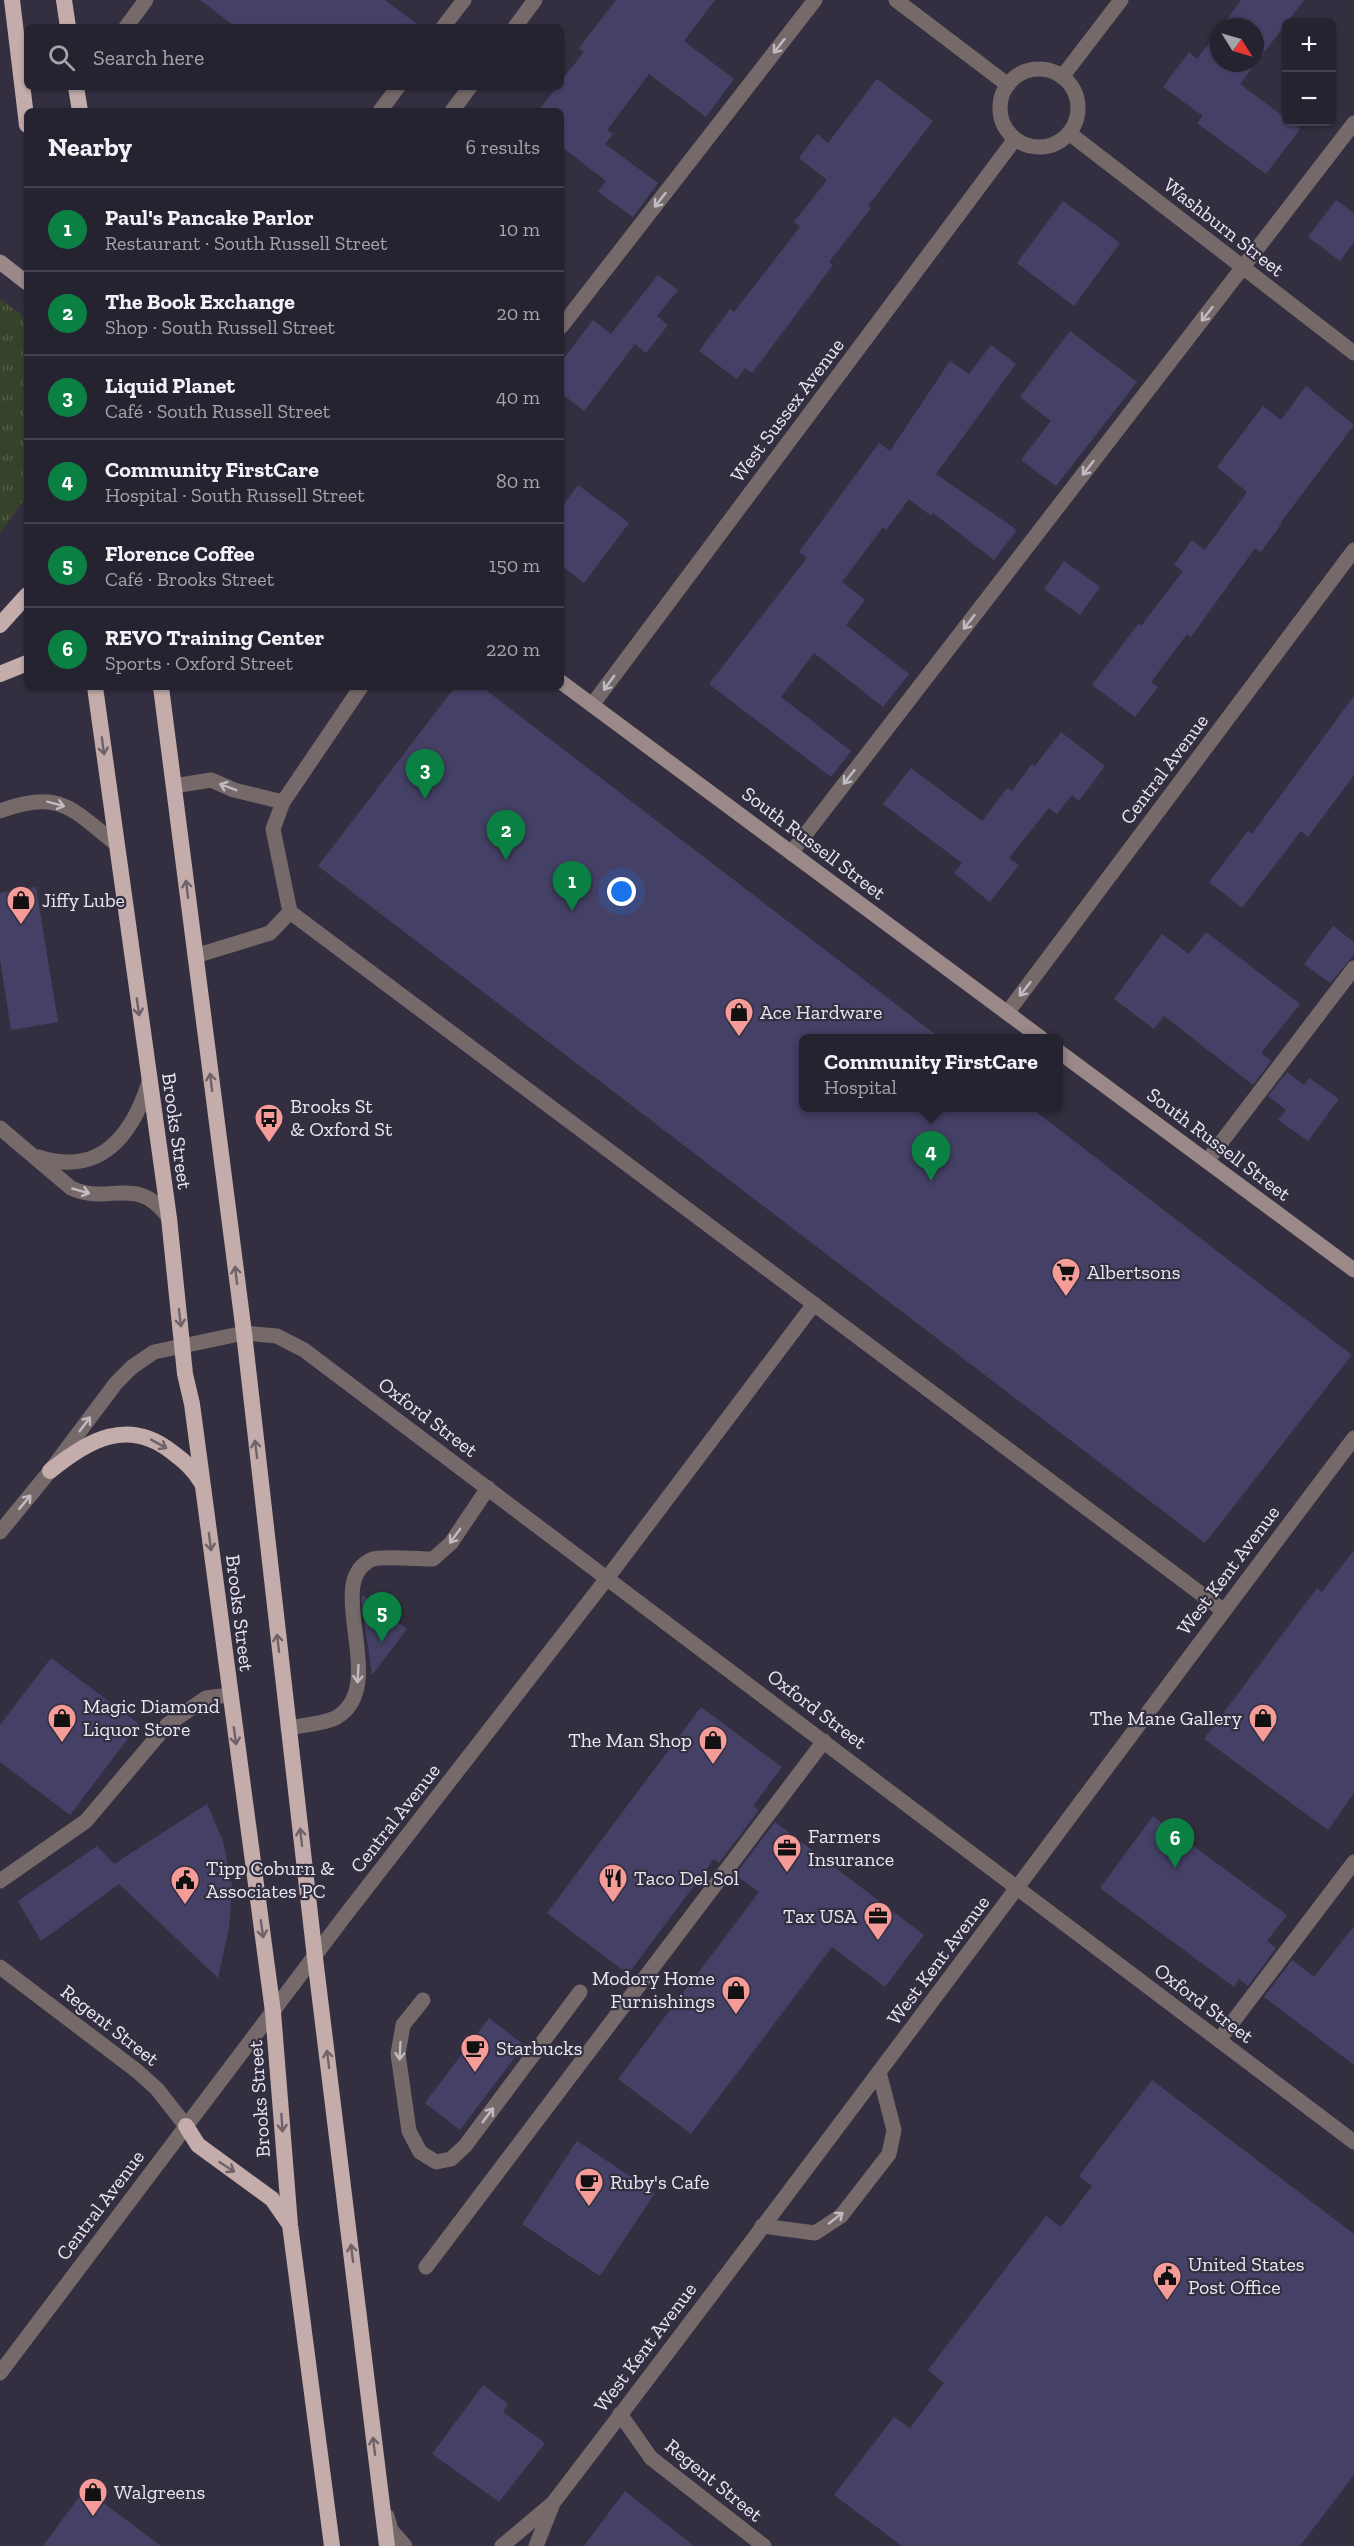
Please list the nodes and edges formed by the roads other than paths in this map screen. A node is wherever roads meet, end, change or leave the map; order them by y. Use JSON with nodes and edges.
{"nodes":[{"id":1,"x":12,"y":0,"type":"edge"},
{"id":2,"x":64,"y":0,"type":"edge"},
{"id":3,"x":146,"y":0,"type":"edge"},
{"id":4,"x":464,"y":0,"type":"edge"},
{"id":5,"x":522,"y":0,"type":"edge"},
{"id":6,"x":535,"y":0,"type":"edge"},
{"id":7,"x":815,"y":0,"type":"edge"},
{"id":8,"x":896,"y":0,"type":"edge"},
{"id":9,"x":1121,"y":0,"type":"edge"},
{"id":10,"x":68,"y":24,"type":"edge"},
{"id":11,"x":128,"y":24,"type":"edge"},
{"id":12,"x":445,"y":24,"type":"edge"},
{"id":13,"x":515,"y":24,"type":"edge"},
{"id":14,"x":516,"y":24,"type":"edge"},
{"id":15,"x":1062,"y":77,"type":"junction"},
{"id":16,"x":1008,"y":85,"type":"junction"},
{"id":17,"x":78,"y":90,"type":"edge"},
{"id":18,"x":396,"y":90,"type":"edge"},
{"id":19,"x":468,"y":90,"type":"edge"},
{"id":20,"x":25,"y":108,"type":"edge"},
{"id":21,"x":80,"y":108,"type":"edge"},
{"id":22,"x":382,"y":108,"type":"edge"},
{"id":23,"x":454,"y":108,"type":"edge"},
{"id":24,"x":1354,"y":123,"type":"edge"},
{"id":25,"x":1069,"y":133,"type":"junction"},
{"id":26,"x":1016,"y":139,"type":"junction"},
{"id":27,"x":0,"y":262,"type":"edge"},
{"id":28,"x":1243,"y":268,"type":"junction"},
{"id":29,"x":24,"y":281,"type":"edge"},
{"id":30,"x":564,"y":323,"type":"edge"},
{"id":31,"x":1354,"y":353,"type":"edge"},
{"id":32,"x":1354,"y":550,"type":"edge"},
{"id":33,"x":24,"y":598,"type":"edge"},
{"id":34,"x":0,"y":625,"type":"edge"},
{"id":35,"x":24,"y":664,"type":"edge"},
{"id":36,"x":0,"y":674,"type":"edge"},
{"id":37,"x":564,"y":684,"type":"edge"},
{"id":38,"x":94,"y":690,"type":"edge"},
{"id":39,"x":160,"y":690,"type":"edge"},
{"id":40,"x":358,"y":690,"type":"edge"},
{"id":41,"x":592,"y":705,"type":"junction"},
{"id":42,"x":174,"y":786,"type":"junction"},
{"id":43,"x":283,"y":802,"type":"junction"},
{"id":44,"x":0,"y":811,"type":"edge"},
{"id":45,"x":116,"y":843,"type":"junction"},
{"id":46,"x":791,"y":853,"type":"junction"},
{"id":47,"x":290,"y":912,"type":"junction"},
{"id":48,"x":195,"y":956,"type":"junction"},
{"id":49,"x":1354,"y":968,"type":"edge"},
{"id":50,"x":1007,"y":1013,"type":"junction"},
{"id":51,"x":1036,"y":1034,"type":"edge"},
{"id":52,"x":1063,"y":1054,"type":"edge"},
{"id":53,"x":149,"y":1082,"type":"junction"},
{"id":54,"x":0,"y":1128,"type":"edge"},
{"id":55,"x":35,"y":1156,"type":"junction"},
{"id":56,"x":1207,"y":1161,"type":"junction"},
{"id":57,"x":169,"y":1218,"type":"junction"},
{"id":58,"x":1354,"y":1270,"type":"edge"},
{"id":59,"x":814,"y":1304,"type":"junction"},
{"id":60,"x":244,"y":1334,"type":"junction"},
{"id":61,"x":183,"y":1345,"type":"junction"},
{"id":62,"x":1354,"y":1438,"type":"edge"},
{"id":63,"x":50,"y":1471,"type":"junction"},
{"id":64,"x":202,"y":1484,"type":"junction"},
{"id":65,"x":488,"y":1488,"type":"junction"},
{"id":66,"x":0,"y":1532,"type":"edge"},
{"id":67,"x":608,"y":1577,"type":"junction"},
{"id":68,"x":1224,"y":1611,"type":"junction"},
{"id":69,"x":230,"y":1695,"type":"junction"},
{"id":70,"x":288,"y":1728,"type":"junction"},
{"id":71,"x":824,"y":1741,"type":"junction"},
{"id":72,"x":1354,"y":1862,"type":"edge"},
{"id":73,"x":0,"y":1881,"type":"edge"},
{"id":74,"x":1018,"y":1889,"type":"junction"},
{"id":75,"x":315,"y":1958,"type":"junction"},
{"id":76,"x":0,"y":1967,"type":"edge"},
{"id":77,"x":580,"y":1992,"type":"dead end"},
{"id":78,"x":423,"y":2000,"type":"dead end"},
{"id":79,"x":273,"y":2012,"type":"junction"},
{"id":80,"x":1219,"y":2040,"type":"junction"},
{"id":81,"x":879,"y":2072,"type":"junction"},
{"id":82,"x":186,"y":2126,"type":"junction"},
{"id":83,"x":1354,"y":2142,"type":"edge"},
{"id":84,"x":290,"y":2225,"type":"junction"},
{"id":85,"x":762,"y":2226,"type":"junction"},
{"id":86,"x":426,"y":2267,"type":"dead end"},
{"id":87,"x":0,"y":2373,"type":"edge"},
{"id":88,"x":620,"y":2414,"type":"junction"},
{"id":89,"x":379,"y":2489,"type":"junction"},
{"id":90,"x":553,"y":2503,"type":"junction"},
{"id":91,"x":332,"y":2546,"type":"edge"},
{"id":92,"x":387,"y":2546,"type":"edge"},
{"id":93,"x":405,"y":2546,"type":"edge"},
{"id":94,"x":502,"y":2546,"type":"edge"},
{"id":95,"x":536,"y":2546,"type":"edge"},
{"id":96,"x":764,"y":2546,"type":"edge"}],
"edges":[{"from":1,"to":20,"type":"highway"},
{"from":2,"to":10,"type":"highway"},
{"from":3,"to":11,"type":"street"},
{"from":4,"to":12,"type":"street"},
{"from":5,"to":13,"type":"street"},
{"from":6,"to":14,"type":"street"},
{"from":7,"to":30,"type":"street","one_way":true},
{"from":8,"to":16,"type":"street"},
{"from":9,"to":15,"type":"street"},
{"from":15,"to":16,"type":"street"},
{"from":15,"to":25,"type":"street"},
{"from":16,"to":26,"type":"street"},
{"from":17,"to":21,"type":"highway"},
{"from":18,"to":22,"type":"street"},
{"from":19,"to":23,"type":"street"},
{"from":24,"to":28,"type":"street"},
{"from":25,"to":26,"type":"street"},
{"from":25,"to":28,"type":"street","name":"Washburn Street"},
{"from":26,"to":41,"type":"street","name":"West Sussex Avenue","one_way":true},
{"from":27,"to":29,"type":"main road"},
{"from":28,"to":31,"type":"street","name":"Washburn Street"},
{"from":28,"to":46,"type":"street","one_way":true},
{"from":32,"to":50,"type":"street","name":"Central Avenue","one_way":true},
{"from":33,"to":34,"type":"highway"},
{"from":35,"to":36,"type":"highway"},
{"from":37,"to":41,"type":"main road","name":"South Russell Street"},
{"from":38,"to":45,"type":"highway","name":"Brooks Street","one_way":true},
{"from":39,"to":42,"type":"highway","name":"Brooks Street"},
{"from":40,"to":43,"type":"street"},
{"from":41,"to":46,"type":"main road","name":"South Russell Street"},
{"from":43,"to":42,"type":"street","one_way":true},
{"from":48,"to":42,"type":"highway","name":"Brooks Street","one_way":true},
{"from":43,"to":47,"type":"street"},
{"from":44,"to":45,"type":"street","one_way":true},
{"from":45,"to":53,"type":"highway","name":"Brooks Street","one_way":true},
{"from":46,"to":50,"type":"main road","name":"South Russell Street"},
{"from":47,"to":48,"type":"street"},
{"from":47,"to":59,"type":"street"},
{"from":60,"to":48,"type":"highway","name":"Brooks Street","one_way":true},
{"from":49,"to":56,"type":"street"},
{"from":50,"to":51,"type":"main road","name":"South Russell Street"},
{"from":52,"to":56,"type":"main road","name":"South Russell Street"},
{"from":53,"to":55,"type":"street"},
{"from":53,"to":57,"type":"highway","name":"Brooks Street"},
{"from":54,"to":55,"type":"street"},
{"from":55,"to":57,"type":"street","one_way":true},
{"from":56,"to":58,"type":"main road","name":"South Russell Street"},
{"from":57,"to":61,"type":"highway","name":"Brooks Street","one_way":true},
{"from":59,"to":67,"type":"street","name":"Central Avenue"},
{"from":59,"to":68,"type":"street"},
{"from":60,"to":61,"type":"street"},
{"from":60,"to":65,"type":"street","name":"Oxford Street"},
{"from":70,"to":60,"type":"highway","name":"Brooks Street","one_way":true},
{"from":63,"to":61,"type":"street","one_way":true},
{"from":61,"to":64,"type":"highway","name":"Brooks Street"},
{"from":62,"to":68,"type":"street","name":"West Kent Avenue"},
{"from":63,"to":64,"type":"highway","one_way":true},
{"from":66,"to":63,"type":"street","one_way":true},
{"from":64,"to":69,"type":"highway","name":"Brooks Street","one_way":true},
{"from":65,"to":67,"type":"street","name":"Oxford Street"},
{"from":65,"to":70,"type":"street","one_way":true},
{"from":67,"to":71,"type":"street","name":"Oxford Street"},
{"from":67,"to":75,"type":"street","name":"Central Avenue"},
{"from":68,"to":74,"type":"street","name":"West Kent Avenue"},
{"from":69,"to":73,"type":"street"},
{"from":69,"to":79,"type":"highway","name":"Brooks Street","one_way":true},
{"from":75,"to":70,"type":"highway","name":"Brooks Street","one_way":true},
{"from":71,"to":74,"type":"street","name":"Oxford Street"},
{"from":71,"to":86,"type":"street"},
{"from":72,"to":80,"type":"street"},
{"from":74,"to":80,"type":"street","name":"Oxford Street"},
{"from":74,"to":81,"type":"street","name":"West Kent Avenue"},
{"from":75,"to":79,"type":"street","name":"Central Avenue"},
{"from":89,"to":75,"type":"highway","name":"Brooks Street","one_way":true},
{"from":76,"to":82,"type":"street","name":"Regent Street"},
{"from":78,"to":77,"type":"street","one_way":true},
{"from":79,"to":82,"type":"street","name":"Central Avenue"},
{"from":79,"to":84,"type":"highway","name":"Brooks Street","one_way":true},
{"from":80,"to":83,"type":"street","name":"Oxford Street"},
{"from":81,"to":85,"type":"street","name":"West Kent Avenue"},
{"from":85,"to":81,"type":"street","one_way":true},
{"from":82,"to":84,"type":"highway","one_way":true},
{"from":82,"to":87,"type":"street","name":"Central Avenue"},
{"from":84,"to":91,"type":"highway","name":"Brooks Street"},
{"from":85,"to":88,"type":"street","name":"West Kent Avenue"},
{"from":88,"to":90,"type":"street","name":"West Kent Avenue"},
{"from":88,"to":96,"type":"street","name":"Regent Street"},
{"from":89,"to":92,"type":"highway","name":"Brooks Street"},
{"from":89,"to":93,"type":"street"},
{"from":90,"to":94,"type":"street","name":"West Kent Avenue"},
{"from":90,"to":95,"type":"street","name":"West Kent Avenue"}]}
